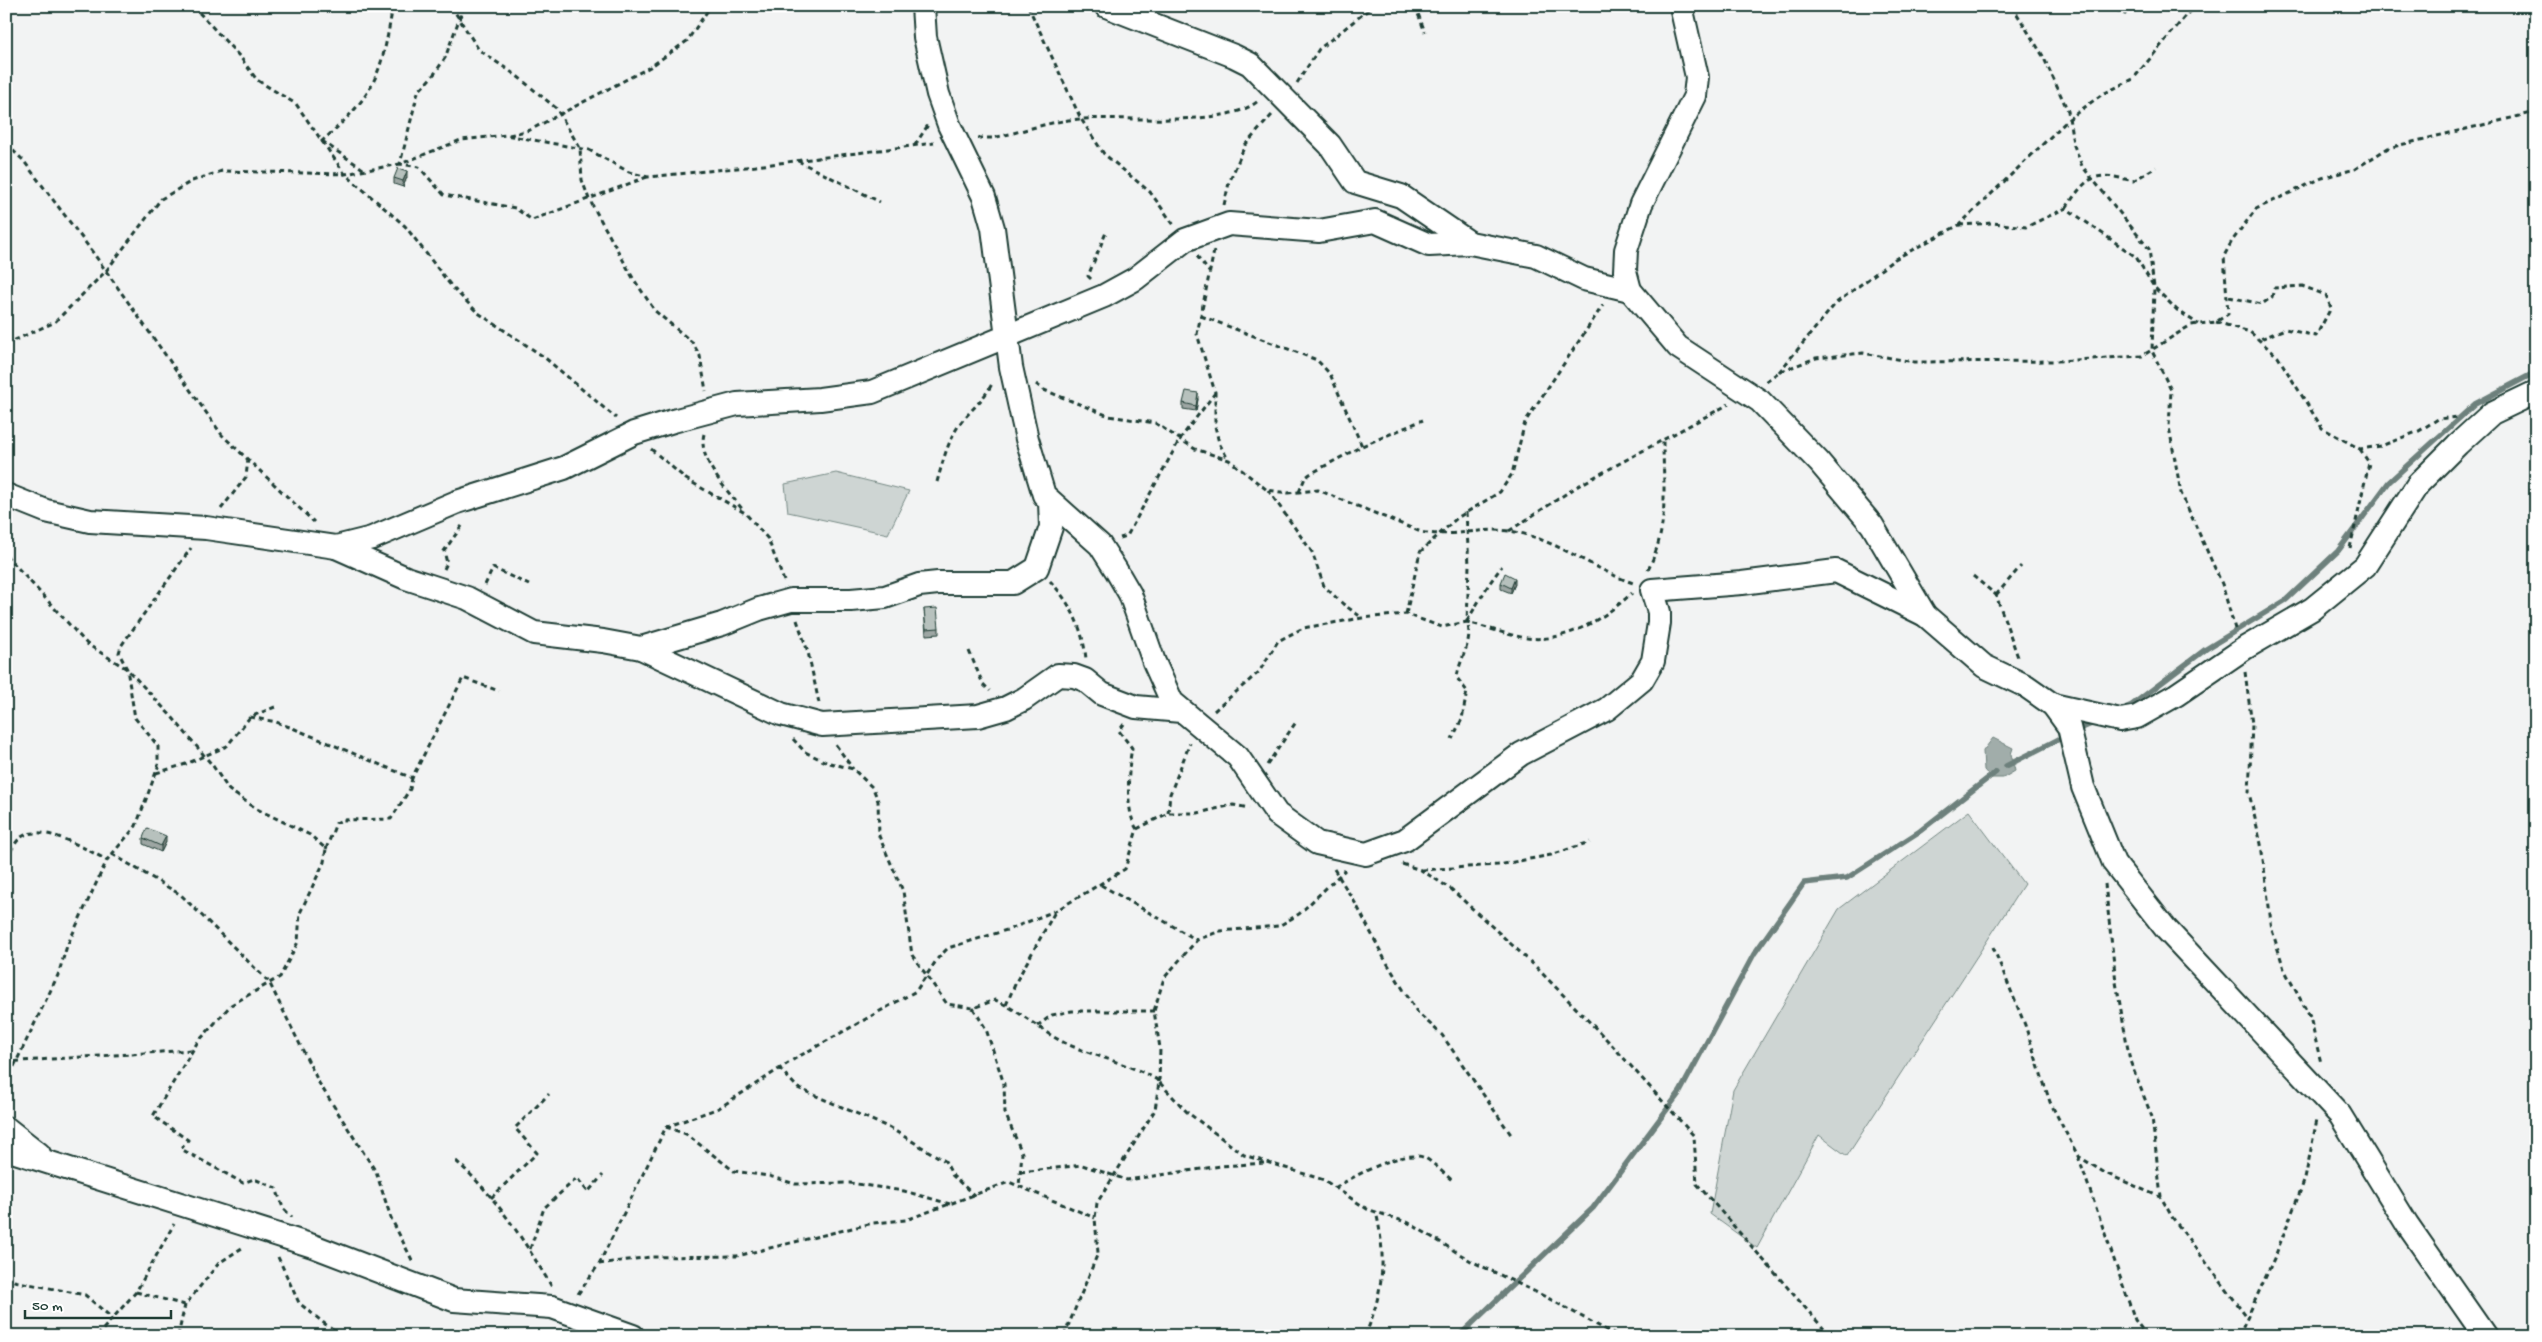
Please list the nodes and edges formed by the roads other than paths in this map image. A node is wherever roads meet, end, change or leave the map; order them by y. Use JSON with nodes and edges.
{"nodes":[{"id":1,"x":923,"y":6,"type":"edge"},
{"id":2,"x":1106,"y":6,"type":"edge"},
{"id":3,"x":1681,"y":6,"type":"edge"},
{"id":4,"x":1470,"y":243,"type":"junction"},
{"id":5,"x":1623,"y":288,"type":"junction"},
{"id":6,"x":1007,"y":337,"type":"junction"},
{"id":7,"x":2536,"y":392,"type":"edge"},
{"id":8,"x":6,"y":495,"type":"edge"},
{"id":9,"x":1050,"y":502,"type":"junction"},
{"id":10,"x":336,"y":547,"type":"junction"},
{"id":11,"x":1925,"y":615,"type":"junction"},
{"id":12,"x":641,"y":648,"type":"junction"},
{"id":13,"x":2053,"y":704,"type":"junction"},
{"id":14,"x":1189,"y":718,"type":"junction"},
{"id":15,"x":6,"y":1128,"type":"edge"},
{"id":16,"x":6,"y":1149,"type":"edge"},
{"id":17,"x":50,"y":1162,"type":"junction"},
{"id":18,"x":632,"y":1336,"type":"edge"},
{"id":19,"x":2485,"y":1336,"type":"edge"}],
"edges":[{"from":1,"to":6,"type":"street"},
{"from":2,"to":4,"type":"street"},
{"from":3,"to":5,"type":"street"},
{"from":4,"to":5,"type":"street"},
{"from":4,"to":6,"type":"street"},
{"from":5,"to":11,"type":"street"},
{"from":6,"to":9,"type":"street"},
{"from":6,"to":10,"type":"street"},
{"from":7,"to":13,"type":"street"},
{"from":8,"to":10,"type":"street"},
{"from":9,"to":12,"type":"street"},
{"from":9,"to":14,"type":"street"},
{"from":10,"to":12,"type":"street"},
{"from":11,"to":13,"type":"street"},
{"from":11,"to":14,"type":"street"},
{"from":12,"to":14,"type":"street"},
{"from":13,"to":19,"type":"street"},
{"from":15,"to":17,"type":"street"},
{"from":16,"to":17,"type":"street"},
{"from":17,"to":18,"type":"street"}]}
